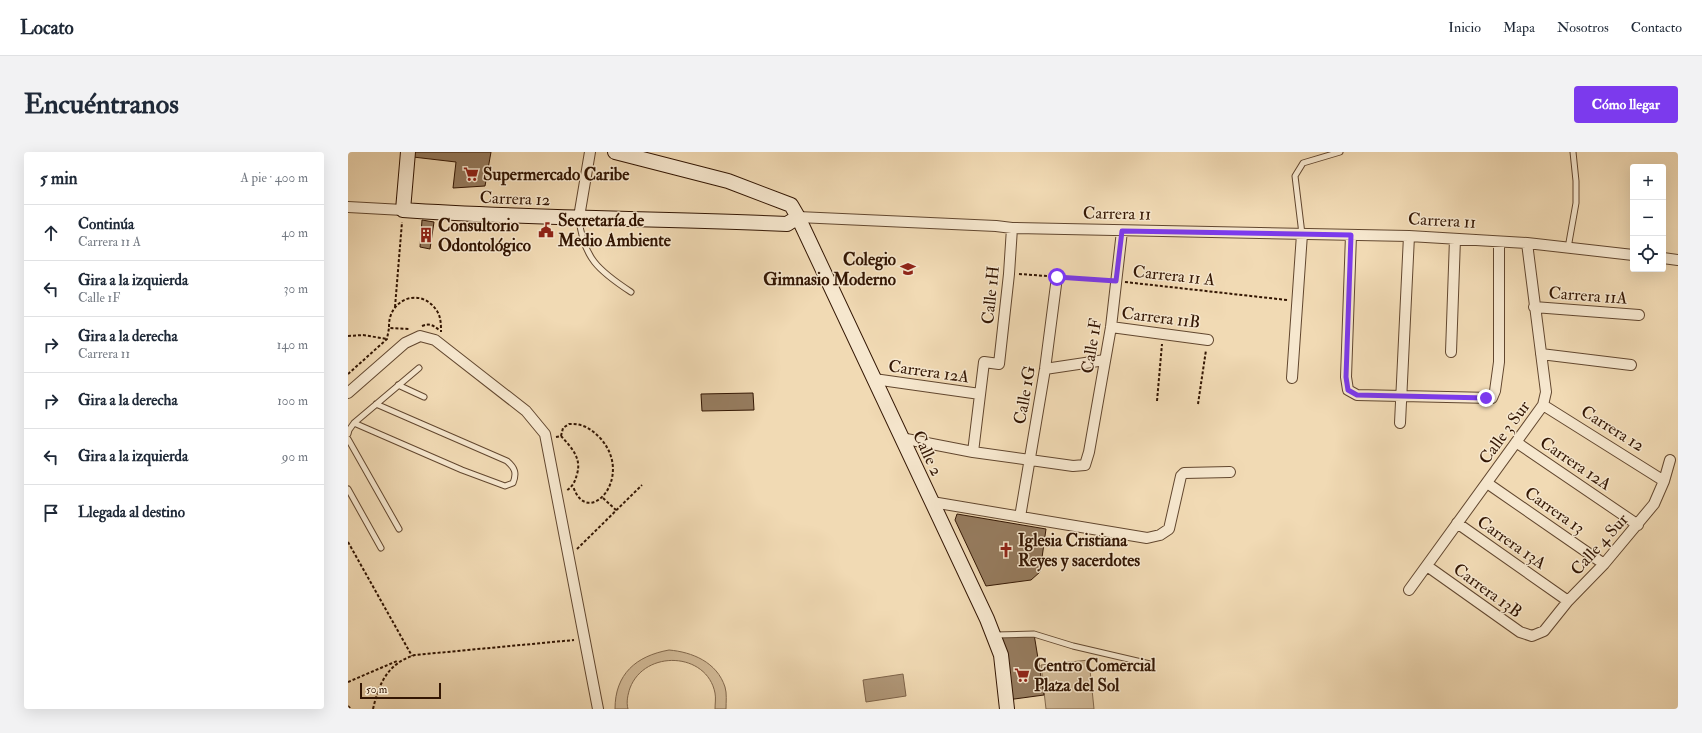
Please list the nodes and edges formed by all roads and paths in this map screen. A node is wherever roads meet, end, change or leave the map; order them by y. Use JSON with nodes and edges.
{"nodes":[{"id":1,"x":408,"y":152,"type":"edge"},
{"id":2,"x":590,"y":152,"type":"edge"},
{"id":3,"x":615,"y":152,"type":"edge"},
{"id":4,"x":1340,"y":152,"type":"edge"},
{"id":5,"x":1573,"y":152,"type":"edge"},
{"id":6,"x":348,"y":207,"type":"edge"},
{"id":7,"x":404,"y":210,"type":"junction"},
{"id":8,"x":579,"y":217,"type":"junction"},
{"id":9,"x":798,"y":217,"type":"junction"},
{"id":10,"x":1012,"y":228,"type":"junction"},
{"id":11,"x":1122,"y":231,"type":"junction"},
{"id":12,"x":1302,"y":234,"type":"junction"},
{"id":13,"x":1351,"y":235,"type":"junction"},
{"id":14,"x":1409,"y":236,"type":"junction"},
{"id":15,"x":1455,"y":239,"type":"junction"},
{"id":16,"x":1499,"y":242,"type":"junction"},
{"id":17,"x":1527,"y":243,"type":"junction"},
{"id":18,"x":1568,"y":248,"type":"junction"},
{"id":19,"x":1630,"y":255,"type":"edge"},
{"id":20,"x":1666,"y":258,"type":"edge"},
{"id":21,"x":1678,"y":260,"type":"edge"},
{"id":22,"x":1009,"y":274,"type":"junction"},
{"id":23,"x":1057,"y":277,"type":"junction"},
{"id":24,"x":1116,"y":281,"type":"junction"},
{"id":25,"x":631,"y":292,"type":"dead end"},
{"id":26,"x":1287,"y":300,"type":"dead end"},
{"id":27,"x":395,"y":307,"type":"junction"},
{"id":28,"x":1534,"y":307,"type":"junction"},
{"id":29,"x":1639,"y":315,"type":"dead end"},
{"id":30,"x":1111,"y":327,"type":"junction"},
{"id":31,"x":389,"y":328,"type":"junction"},
{"id":32,"x":417,"y":330,"type":"junction"},
{"id":33,"x":441,"y":332,"type":"junction"},
{"id":34,"x":1163,"y":334,"type":"junction"},
{"id":35,"x":348,"y":336,"type":"edge"},
{"id":36,"x":445,"y":336,"type":"dead end"},
{"id":37,"x":387,"y":339,"type":"junction"},
{"id":38,"x":1208,"y":340,"type":"joint"},
{"id":39,"x":1451,"y":352,"type":"dead end"},
{"id":40,"x":1541,"y":354,"type":"junction"},
{"id":41,"x":1105,"y":360,"type":"junction"},
{"id":42,"x":1631,"y":365,"type":"dead end"},
{"id":43,"x":419,"y":368,"type":"dead end"},
{"id":44,"x":1045,"y":369,"type":"junction"},
{"id":45,"x":348,"y":374,"type":"edge"},
{"id":46,"x":1292,"y":378,"type":"dead end"},
{"id":47,"x":874,"y":379,"type":"junction"},
{"id":48,"x":398,"y":385,"type":"junction"},
{"id":49,"x":348,"y":393,"type":"edge"},
{"id":50,"x":980,"y":394,"type":"junction"},
{"id":51,"x":1402,"y":395,"type":"junction"},
{"id":52,"x":424,"y":397,"type":"dead end"},
{"id":53,"x":1157,"y":401,"type":"dead end"},
{"id":54,"x":376,"y":404,"type":"junction"},
{"id":55,"x":1198,"y":404,"type":"dead end"},
{"id":56,"x":1543,"y":405,"type":"junction"},
{"id":57,"x":354,"y":422,"type":"junction"},
{"id":58,"x":1400,"y":423,"type":"dead end"},
{"id":59,"x":348,"y":434,"type":"edge"},
{"id":60,"x":561,"y":436,"type":"junction"},
{"id":61,"x":554,"y":437,"type":"dead end"},
{"id":62,"x":902,"y":438,"type":"junction"},
{"id":63,"x":348,"y":439,"type":"edge"},
{"id":64,"x":1516,"y":442,"type":"junction"},
{"id":65,"x":973,"y":452,"type":"junction"},
{"id":66,"x":1029,"y":459,"type":"junction"},
{"id":67,"x":1670,"y":460,"type":"dead end"},
{"id":68,"x":1230,"y":472,"type":"dead end"},
{"id":69,"x":1664,"y":481,"type":"junction"},
{"id":70,"x":1487,"y":483,"type":"junction"},
{"id":71,"x":563,"y":484,"type":"dead end"},
{"id":72,"x":642,"y":485,"type":"dead end"},
{"id":73,"x":573,"y":486,"type":"junction"},
{"id":74,"x":348,"y":489,"type":"edge"},
{"id":75,"x":603,"y":498,"type":"junction"},
{"id":76,"x":932,"y":502,"type":"junction"},
{"id":77,"x":616,"y":510,"type":"junction"},
{"id":78,"x":1020,"y":517,"type":"junction"},
{"id":79,"x":1457,"y":523,"type":"junction"},
{"id":80,"x":1638,"y":525,"type":"junction"},
{"id":81,"x":399,"y":529,"type":"dead end"},
{"id":82,"x":576,"y":541,"type":"dead end"},
{"id":83,"x":348,"y":542,"type":"edge"},
{"id":84,"x":381,"y":548,"type":"dead end"},
{"id":85,"x":578,"y":548,"type":"junction"},
{"id":86,"x":574,"y":556,"type":"junction"},
{"id":87,"x":1604,"y":564,"type":"junction"},
{"id":88,"x":1427,"y":566,"type":"junction"},
{"id":89,"x":1409,"y":590,"type":"dead end"},
{"id":90,"x":1568,"y":601,"type":"junction"},
{"id":91,"x":993,"y":635,"type":"junction"},
{"id":92,"x":1532,"y":636,"type":"joint"},
{"id":93,"x":584,"y":639,"type":"junction"},
{"id":94,"x":412,"y":656,"type":"junction"},
{"id":95,"x":404,"y":658,"type":"junction"},
{"id":96,"x":1150,"y":664,"type":"dead end"},
{"id":97,"x":348,"y":682,"type":"edge"},
{"id":98,"x":348,"y":706,"type":"edge"},
{"id":99,"x":351,"y":709,"type":"edge"},
{"id":100,"x":373,"y":709,"type":"edge"},
{"id":101,"x":598,"y":709,"type":"edge"},
{"id":102,"x":1007,"y":709,"type":"edge"}],
"edges":[{"from":1,"to":7,"type":"main road"},
{"from":2,"to":8,"type":"street"},
{"from":3,"to":9,"type":"main road"},
{"from":4,"to":12,"type":"lane"},
{"from":5,"to":18,"type":"lane"},
{"from":6,"to":7,"type":"street","name":"Carrera 12"},
{"from":7,"to":8,"type":"main road","name":"Carrera 12"},
{"from":7,"to":27,"type":"path"},
{"from":8,"to":9,"type":"main road","name":"Carrera 12"},
{"from":8,"to":25,"type":"lane"},
{"from":9,"to":10,"type":"street","name":"Carrera 11"},
{"from":9,"to":47,"type":"main road","name":"Calle 2"},
{"from":10,"to":11,"type":"street","name":"Carrera 11"},
{"from":10,"to":22,"type":"street","name":"Calle 1H"},
{"from":11,"to":12,"type":"street","name":"Carrera 11"},
{"from":11,"to":24,"type":"street","name":"Calle 1F"},
{"from":12,"to":13,"type":"street","name":"Carrera 11"},
{"from":12,"to":46,"type":"street"},
{"from":13,"to":14,"type":"street","name":"Carrera 11"},
{"from":13,"to":51,"type":"street"},
{"from":14,"to":15,"type":"street","name":"Carrera 11"},
{"from":14,"to":51,"type":"street"},
{"from":15,"to":16,"type":"street","name":"Carrera 11"},
{"from":15,"to":39,"type":"street"},
{"from":16,"to":17,"type":"street","name":"Carrera 11"},
{"from":16,"to":51,"type":"street"},
{"from":17,"to":18,"type":"street","name":"Carrera 11"},
{"from":17,"to":28,"type":"street","name":"Calle 3 Sur"},
{"from":18,"to":19,"type":"street","name":"Carrera 11"},
{"from":20,"to":21,"type":"street"},
{"from":22,"to":23,"type":"path","name":"Carrera 11 A"},
{"from":22,"to":50,"type":"street","name":"Calle 1H"},
{"from":23,"to":24,"type":"path","name":"Carrera 11 A"},
{"from":23,"to":44,"type":"street","name":"Calle 1G"},
{"from":24,"to":26,"type":"path","name":"Carrera 11 A"},
{"from":24,"to":30,"type":"street","name":"Calle 1F"},
{"from":27,"to":31,"type":"path"},
{"from":27,"to":33,"type":"path"},
{"from":28,"to":29,"type":"street","name":"Carrera 11A"},
{"from":28,"to":40,"type":"street","name":"Calle 3 Sur"},
{"from":30,"to":34,"type":"street","name":"Carrera 11B"},
{"from":30,"to":41,"type":"street","name":"Calle 1F"},
{"from":31,"to":32,"type":"path"},
{"from":31,"to":37,"type":"path"},
{"from":32,"to":33,"type":"path"},
{"from":32,"to":49,"type":"street"},
{"from":32,"to":86,"type":"street"},
{"from":33,"to":36,"type":"path"},
{"from":34,"to":38,"type":"street","name":"Carrera 11B"},
{"from":34,"to":53,"type":"path"},
{"from":35,"to":37,"type":"path"},
{"from":37,"to":45,"type":"path"},
{"from":38,"to":55,"type":"path"},
{"from":40,"to":42,"type":"street"},
{"from":40,"to":56,"type":"street","name":"Calle 3 Sur"},
{"from":41,"to":44,"type":"street"},
{"from":41,"to":66,"type":"street","name":"Calle 1F"},
{"from":43,"to":48,"type":"lane"},
{"from":44,"to":66,"type":"street","name":"Calle 1G"},
{"from":47,"to":50,"type":"street","name":"Carrera 12A"},
{"from":47,"to":62,"type":"main road","name":"Calle 2"},
{"from":48,"to":52,"type":"lane"},
{"from":48,"to":54,"type":"lane"},
{"from":50,"to":65,"type":"street"},
{"from":51,"to":58,"type":"street"},
{"from":54,"to":57,"type":"lane"},
{"from":54,"to":57,"type":"lane"},
{"from":56,"to":64,"type":"street","name":"Calle 3 Sur"},
{"from":56,"to":69,"type":"street","name":"Carrera 12"},
{"from":57,"to":59,"type":"lane"},
{"from":60,"to":61,"type":"path"},
{"from":60,"to":73,"type":"path"},
{"from":60,"to":75,"type":"path"},
{"from":62,"to":65,"type":"street"},
{"from":62,"to":76,"type":"main road","name":"Calle 2"},
{"from":63,"to":81,"type":"lane"},
{"from":64,"to":70,"type":"street","name":"Calle 3 Sur"},
{"from":64,"to":80,"type":"street","name":"Carrera 12A"},
{"from":65,"to":66,"type":"street"},
{"from":66,"to":78,"type":"street","name":"Calle 1G"},
{"from":67,"to":69,"type":"street","name":"Calle 4 Sur"},
{"from":68,"to":78,"type":"street"},
{"from":69,"to":80,"type":"street","name":"Calle 4 Sur"},
{"from":70,"to":79,"type":"street","name":"Calle 3 Sur"},
{"from":70,"to":87,"type":"street","name":"Carrera 13"},
{"from":71,"to":73,"type":"path"},
{"from":72,"to":77,"type":"path"},
{"from":73,"to":75,"type":"path"},
{"from":74,"to":84,"type":"lane"},
{"from":75,"to":77,"type":"path"},
{"from":76,"to":78,"type":"street"},
{"from":76,"to":91,"type":"main road","name":"Calle 2"},
{"from":77,"to":85,"type":"path"},
{"from":79,"to":88,"type":"street","name":"Calle 3 Sur"},
{"from":79,"to":90,"type":"street","name":"Carrera 13A"},
{"from":80,"to":87,"type":"street","name":"Calle 4 Sur"},
{"from":82,"to":85,"type":"path"},
{"from":83,"to":94,"type":"path"},
{"from":85,"to":86,"type":"path"},
{"from":85,"to":86,"type":"path"},
{"from":86,"to":93,"type":"street"},
{"from":87,"to":90,"type":"street","name":"Calle 4 Sur"},
{"from":88,"to":89,"type":"street","name":"Calle 3 Sur"},
{"from":88,"to":92,"type":"street","name":"Carrera 13B"},
{"from":90,"to":92,"type":"street","name":"Calle 4 Sur"},
{"from":91,"to":96,"type":"lane"},
{"from":91,"to":102,"type":"main road","name":"Calle 2"},
{"from":93,"to":94,"type":"path"},
{"from":93,"to":101,"type":"street"},
{"from":94,"to":95,"type":"path"},
{"from":95,"to":97,"type":"path"},
{"from":95,"to":100,"type":"path"},
{"from":98,"to":99,"type":"path"}]}
